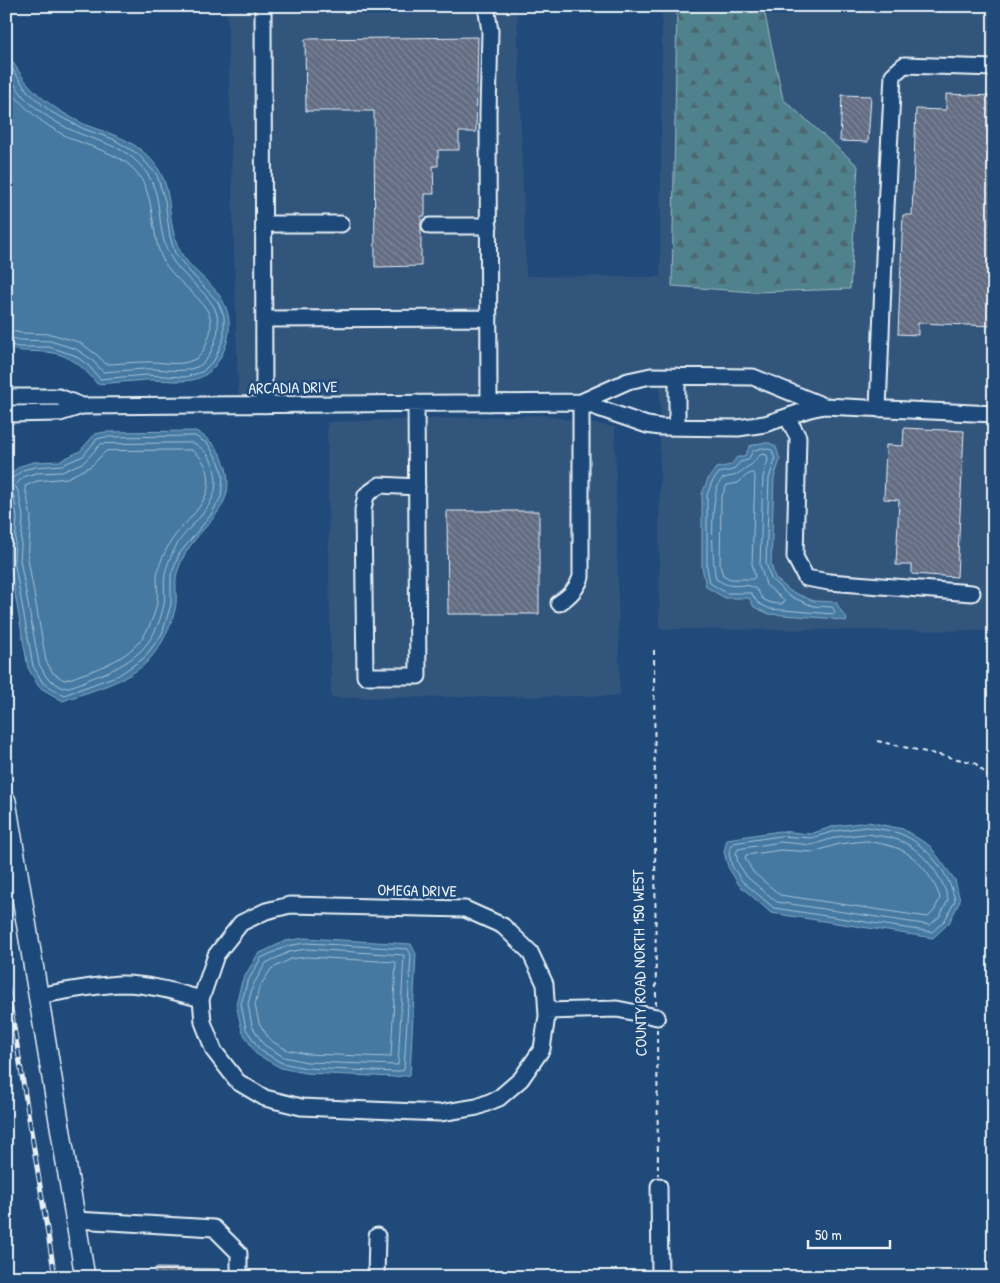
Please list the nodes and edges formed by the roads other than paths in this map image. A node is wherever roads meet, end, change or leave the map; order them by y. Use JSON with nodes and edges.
{"nodes":[{"id":1,"x":263,"y":6,"type":"edge"},
{"id":2,"x":486,"y":6,"type":"edge"},
{"id":3,"x":994,"y":68,"type":"edge"},
{"id":4,"x":264,"y":224,"type":"junction"},
{"id":5,"x":341,"y":224,"type":"dead end"},
{"id":6,"x":430,"y":226,"type":"dead end"},
{"id":7,"x":489,"y":226,"type":"junction"},
{"id":8,"x":489,"y":318,"type":"junction"},
{"id":9,"x":264,"y":319,"type":"junction"},
{"id":10,"x":677,"y":376,"type":"junction"},
{"id":11,"x":6,"y":397,"type":"edge"},
{"id":12,"x":581,"y":402,"type":"junction"},
{"id":13,"x":416,"y":403,"type":"junction"},
{"id":14,"x":489,"y":403,"type":"junction"},
{"id":15,"x":264,"y":404,"type":"junction"},
{"id":16,"x":82,"y":406,"type":"junction"},
{"id":17,"x":824,"y":406,"type":"junction"},
{"id":18,"x":878,"y":409,"type":"junction"},
{"id":19,"x":6,"y":414,"type":"edge"},
{"id":20,"x":994,"y":414,"type":"edge"},
{"id":21,"x":787,"y":417,"type":"junction"},
{"id":22,"x":677,"y":427,"type":"junction"},
{"id":23,"x":417,"y":487,"type":"junction"},
{"id":24,"x":972,"y":593,"type":"dead end"},
{"id":25,"x":559,"y":603,"type":"dead end"},
{"id":26,"x":6,"y":801,"type":"edge"},
{"id":27,"x":38,"y":996,"type":"junction"},
{"id":28,"x":201,"y":999,"type":"junction"},
{"id":29,"x":547,"y":1011,"type":"junction"},
{"id":30,"x":656,"y":1017,"type":"road end"},
{"id":31,"x":659,"y":1186,"type":"road end"},
{"id":32,"x":76,"y":1220,"type":"junction"},
{"id":33,"x":377,"y":1236,"type":"dead end"},
{"id":34,"x":85,"y":1277,"type":"edge"},
{"id":35,"x":239,"y":1277,"type":"edge"},
{"id":36,"x":376,"y":1277,"type":"edge"},
{"id":37,"x":660,"y":1277,"type":"edge"}],
"edges":[{"from":1,"to":4,"type":"street"},
{"from":2,"to":7,"type":"street"},
{"from":3,"to":18,"type":"street"},
{"from":4,"to":5,"type":"street"},
{"from":4,"to":9,"type":"street"},
{"from":6,"to":7,"type":"street"},
{"from":7,"to":8,"type":"street"},
{"from":8,"to":9,"type":"street"},
{"from":8,"to":14,"type":"street"},
{"from":9,"to":15,"type":"street"},
{"from":10,"to":12,"type":"street"},
{"from":10,"to":17,"type":"street"},
{"from":10,"to":22,"type":"street"},
{"from":11,"to":16,"type":"street","name":"ARCADIA DRIVE"},
{"from":12,"to":14,"type":"street","name":"ARCADIA DRIVE"},
{"from":12,"to":22,"type":"street"},
{"from":12,"to":25,"type":"street"},
{"from":13,"to":14,"type":"street","name":"ARCADIA DRIVE"},
{"from":13,"to":15,"type":"street","name":"ARCADIA DRIVE"},
{"from":13,"to":23,"type":"street"},
{"from":15,"to":16,"type":"street","name":"ARCADIA DRIVE"},
{"from":16,"to":19,"type":"street"},
{"from":17,"to":18,"type":"street"},
{"from":17,"to":21,"type":"street"},
{"from":18,"to":20,"type":"street"},
{"from":21,"to":22,"type":"street"},
{"from":21,"to":24,"type":"street"},
{"from":23,"to":23,"type":"street"},
{"from":26,"to":27,"type":"main road"},
{"from":27,"to":28,"type":"street"},
{"from":27,"to":32,"type":"main road"},
{"from":28,"to":29,"type":"street","name":"OMEGA DRIVE"},
{"from":28,"to":29,"type":"street","name":"OMEGA DRIVE"},
{"from":29,"to":30,"type":"street"},
{"from":31,"to":37,"type":"street"},
{"from":32,"to":34,"type":"main road"},
{"from":32,"to":35,"type":"street"},
{"from":33,"to":36,"type":"street"}]}
